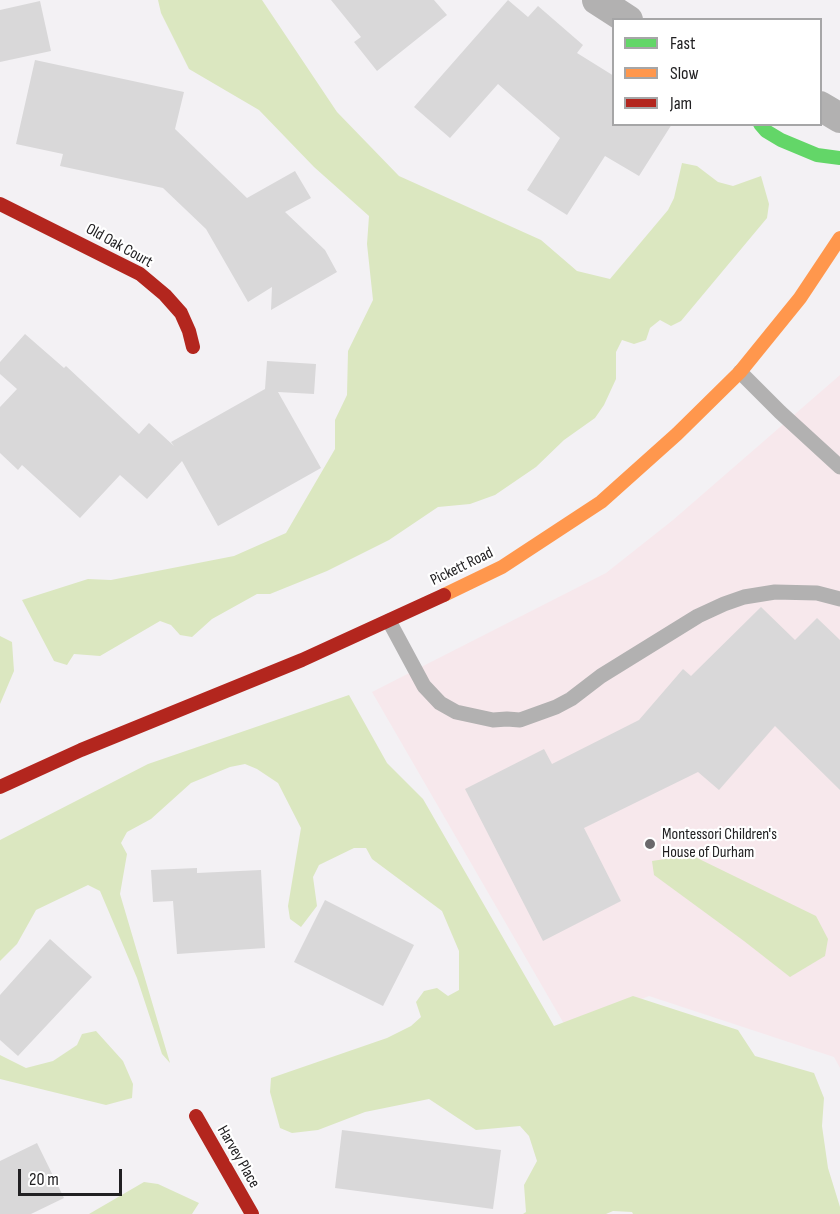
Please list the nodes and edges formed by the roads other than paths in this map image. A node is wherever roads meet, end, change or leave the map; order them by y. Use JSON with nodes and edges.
{"nodes":[{"id":1,"x":597,"y":0,"type":"edge"},
{"id":2,"x":625,"y":18,"type":"edge"},
{"id":3,"x":822,"y":107,"type":"edge"},
{"id":4,"x":840,"y":118,"type":"edge"},
{"id":5,"x":765,"y":127,"type":"edge"},
{"id":6,"x":840,"y":158,"type":"edge"},
{"id":7,"x":0,"y":204,"type":"edge"},
{"id":8,"x":840,"y":238,"type":"edge"},
{"id":9,"x":193,"y":347,"type":"dead end"},
{"id":10,"x":740,"y":372,"type":"junction"},
{"id":11,"x":840,"y":467,"type":"edge"},
{"id":12,"x":840,"y":599,"type":"edge"},
{"id":13,"x":389,"y":621,"type":"junction"},
{"id":14,"x":0,"y":788,"type":"edge"},
{"id":15,"x":196,"y":1116,"type":"dead end"},
{"id":16,"x":252,"y":1214,"type":"edge"}],
"edges":[{"from":1,"to":2,"type":"street"},
{"from":3,"to":4,"type":"street"},
{"from":5,"to":6,"type":"street"},
{"from":7,"to":9,"type":"street","name":"Old Oak Court"},
{"from":8,"to":10,"type":"street","name":"Pickett Road"},
{"from":10,"to":11,"type":"lane"},
{"from":10,"to":13,"type":"street","name":"Pickett Road"},
{"from":12,"to":13,"type":"lane"},
{"from":13,"to":14,"type":"street","name":"Pickett Road"},
{"from":15,"to":16,"type":"street","name":"Harvey Place"}]}
